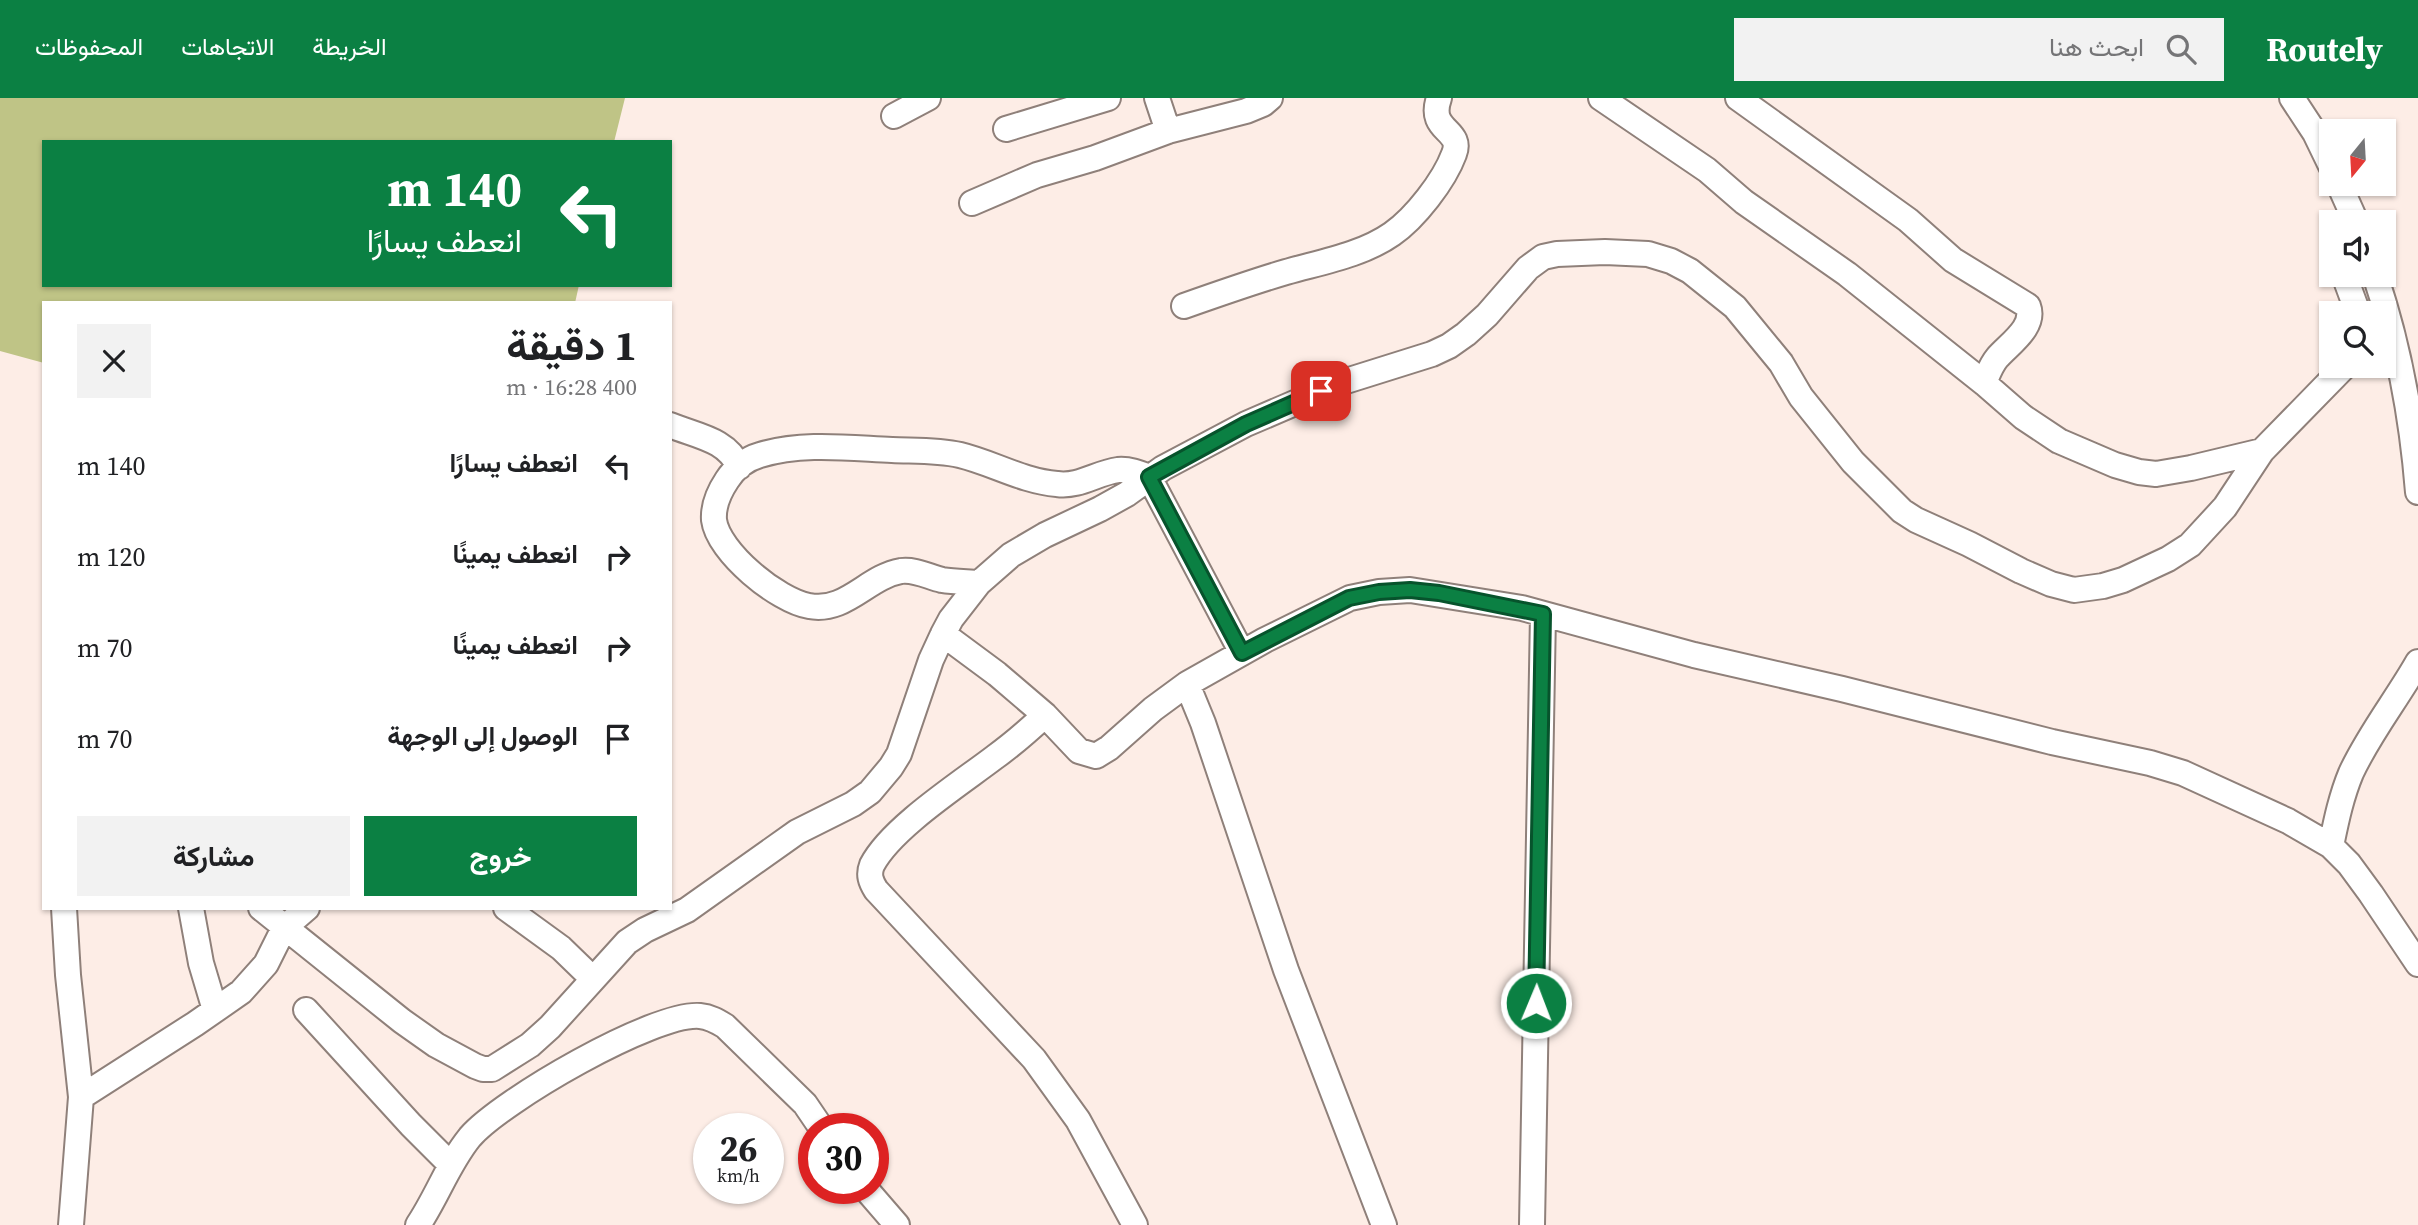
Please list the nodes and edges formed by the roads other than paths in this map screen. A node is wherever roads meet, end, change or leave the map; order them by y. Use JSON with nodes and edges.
{"nodes":[{"id":1,"x":928,"y":98,"type":"edge"},
{"id":2,"x":1108,"y":98,"type":"edge"},
{"id":3,"x":1157,"y":98,"type":"edge"},
{"id":4,"x":1270,"y":98,"type":"edge"},
{"id":5,"x":1439,"y":98,"type":"edge"},
{"id":6,"x":1601,"y":98,"type":"edge"},
{"id":7,"x":1738,"y":98,"type":"edge"},
{"id":8,"x":2292,"y":98,"type":"edge"},
{"id":9,"x":894,"y":116,"type":"dead end"},
{"id":10,"x":1006,"y":129,"type":"dead end"},
{"id":11,"x":1168,"y":131,"type":"junction"},
{"id":12,"x":2319,"y":141,"type":"edge"},
{"id":13,"x":972,"y":202,"type":"dead end"},
{"id":14,"x":2379,"y":287,"type":"edge"},
{"id":15,"x":1184,"y":306,"type":"dead end"},
{"id":16,"x":2333,"y":378,"type":"edge"},
{"id":17,"x":1984,"y":383,"type":"junction"},
{"id":18,"x":672,"y":426,"type":"edge"},
{"id":19,"x":2262,"y":452,"type":"junction"},
{"id":20,"x":739,"y":467,"type":"junction"},
{"id":21,"x":1149,"y":477,"type":"junction"},
{"id":22,"x":2418,"y":492,"type":"edge"},
{"id":23,"x":979,"y":583,"type":"junction"},
{"id":24,"x":1543,"y":614,"type":"junction"},
{"id":25,"x":943,"y":634,"type":"junction"},
{"id":26,"x":1242,"y":653,"type":"junction"},
{"id":27,"x":2418,"y":662,"type":"edge"},
{"id":28,"x":1187,"y":684,"type":"junction"},
{"id":29,"x":1045,"y":715,"type":"junction"},
{"id":30,"x":2331,"y":846,"type":"junction"},
{"id":31,"x":64,"y":910,"type":"edge"},
{"id":32,"x":191,"y":910,"type":"edge"},
{"id":33,"x":263,"y":910,"type":"edge"},
{"id":34,"x":305,"y":910,"type":"edge"},
{"id":35,"x":509,"y":910,"type":"edge"},
{"id":36,"x":284,"y":928,"type":"junction"},
{"id":37,"x":2418,"y":964,"type":"edge"},
{"id":38,"x":593,"y":979,"type":"junction"},
{"id":39,"x":215,"y":1010,"type":"junction"},
{"id":40,"x":306,"y":1010,"type":"dead end"},
{"id":41,"x":81,"y":1097,"type":"junction"},
{"id":42,"x":811,"y":1113,"type":"edge"},
{"id":43,"x":450,"y":1164,"type":"junction"},
{"id":44,"x":879,"y":1204,"type":"edge"},
{"id":45,"x":71,"y":1225,"type":"edge"},
{"id":46,"x":418,"y":1225,"type":"edge"},
{"id":47,"x":897,"y":1225,"type":"edge"},
{"id":48,"x":1135,"y":1225,"type":"edge"},
{"id":49,"x":1384,"y":1225,"type":"edge"},
{"id":50,"x":1532,"y":1225,"type":"edge"}],
"edges":[{"from":1,"to":9,"type":"street"},
{"from":2,"to":10,"type":"street"},
{"from":3,"to":11,"type":"street"},
{"from":4,"to":11,"type":"street"},
{"from":5,"to":15,"type":"street"},
{"from":6,"to":17,"type":"street"},
{"from":7,"to":17,"type":"street"},
{"from":8,"to":12,"type":"street"},
{"from":11,"to":13,"type":"street"},
{"from":14,"to":22,"type":"street"},
{"from":16,"to":19,"type":"street"},
{"from":17,"to":19,"type":"street"},
{"from":18,"to":20,"type":"street"},
{"from":19,"to":21,"type":"street"},
{"from":20,"to":21,"type":"street"},
{"from":20,"to":23,"type":"street"},
{"from":21,"to":23,"type":"street"},
{"from":21,"to":26,"type":"street"},
{"from":23,"to":25,"type":"street"},
{"from":24,"to":26,"type":"street"},
{"from":24,"to":30,"type":"street"},
{"from":24,"to":50,"type":"street"},
{"from":25,"to":29,"type":"street"},
{"from":25,"to":38,"type":"street"},
{"from":26,"to":28,"type":"street"},
{"from":27,"to":30,"type":"street"},
{"from":28,"to":29,"type":"street"},
{"from":28,"to":49,"type":"street"},
{"from":29,"to":48,"type":"street"},
{"from":30,"to":37,"type":"street"},
{"from":31,"to":41,"type":"street"},
{"from":32,"to":39,"type":"street"},
{"from":33,"to":36,"type":"street"},
{"from":34,"to":36,"type":"street"},
{"from":35,"to":38,"type":"street"},
{"from":36,"to":38,"type":"street"},
{"from":36,"to":39,"type":"street"},
{"from":39,"to":41,"type":"street"},
{"from":40,"to":43,"type":"street"},
{"from":41,"to":45,"type":"street"},
{"from":42,"to":43,"type":"street"},
{"from":43,"to":46,"type":"street"},
{"from":44,"to":47,"type":"street"}]}
